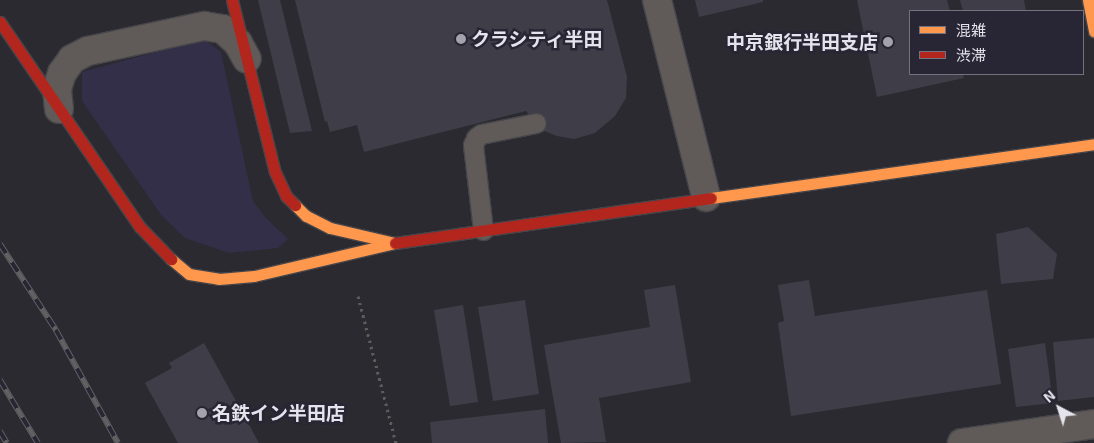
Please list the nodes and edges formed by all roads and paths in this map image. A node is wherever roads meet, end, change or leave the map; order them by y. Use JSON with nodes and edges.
{"nodes":[{"id":1,"x":232,"y":0,"type":"edge"},
{"id":2,"x":657,"y":0,"type":"edge"},
{"id":3,"x":1088,"y":0,"type":"edge"},
{"id":4,"x":0,"y":22,"type":"edge"},
{"id":5,"x":1094,"y":31,"type":"edge"},
{"id":6,"x":247,"y":59,"type":"junction"},
{"id":7,"x":59,"y":109,"type":"junction"},
{"id":8,"x":536,"y":123,"type":"dead end"},
{"id":9,"x":1094,"y":144,"type":"edge"},
{"id":10,"x":706,"y":197,"type":"junction"},
{"id":11,"x":483,"y":230,"type":"junction"},
{"id":12,"x":395,"y":243,"type":"junction"},
{"id":13,"x":358,"y":296,"type":"dead end"},
{"id":14,"x":1094,"y":424,"type":"edge"},
{"id":15,"x":396,"y":443,"type":"edge"},
{"id":16,"x":962,"y":443,"type":"edge"}],
"edges":[{"from":1,"to":6,"type":"street"},
{"from":2,"to":10,"type":"street"},
{"from":3,"to":5,"type":"street"},
{"from":4,"to":7,"type":"street"},
{"from":6,"to":7,"type":"street"},
{"from":6,"to":12,"type":"street"},
{"from":7,"to":12,"type":"street"},
{"from":8,"to":11,"type":"lane"},
{"from":9,"to":10,"type":"street"},
{"from":10,"to":11,"type":"street"},
{"from":11,"to":12,"type":"street"},
{"from":13,"to":15,"type":"path"},
{"from":14,"to":16,"type":"street"}]}
